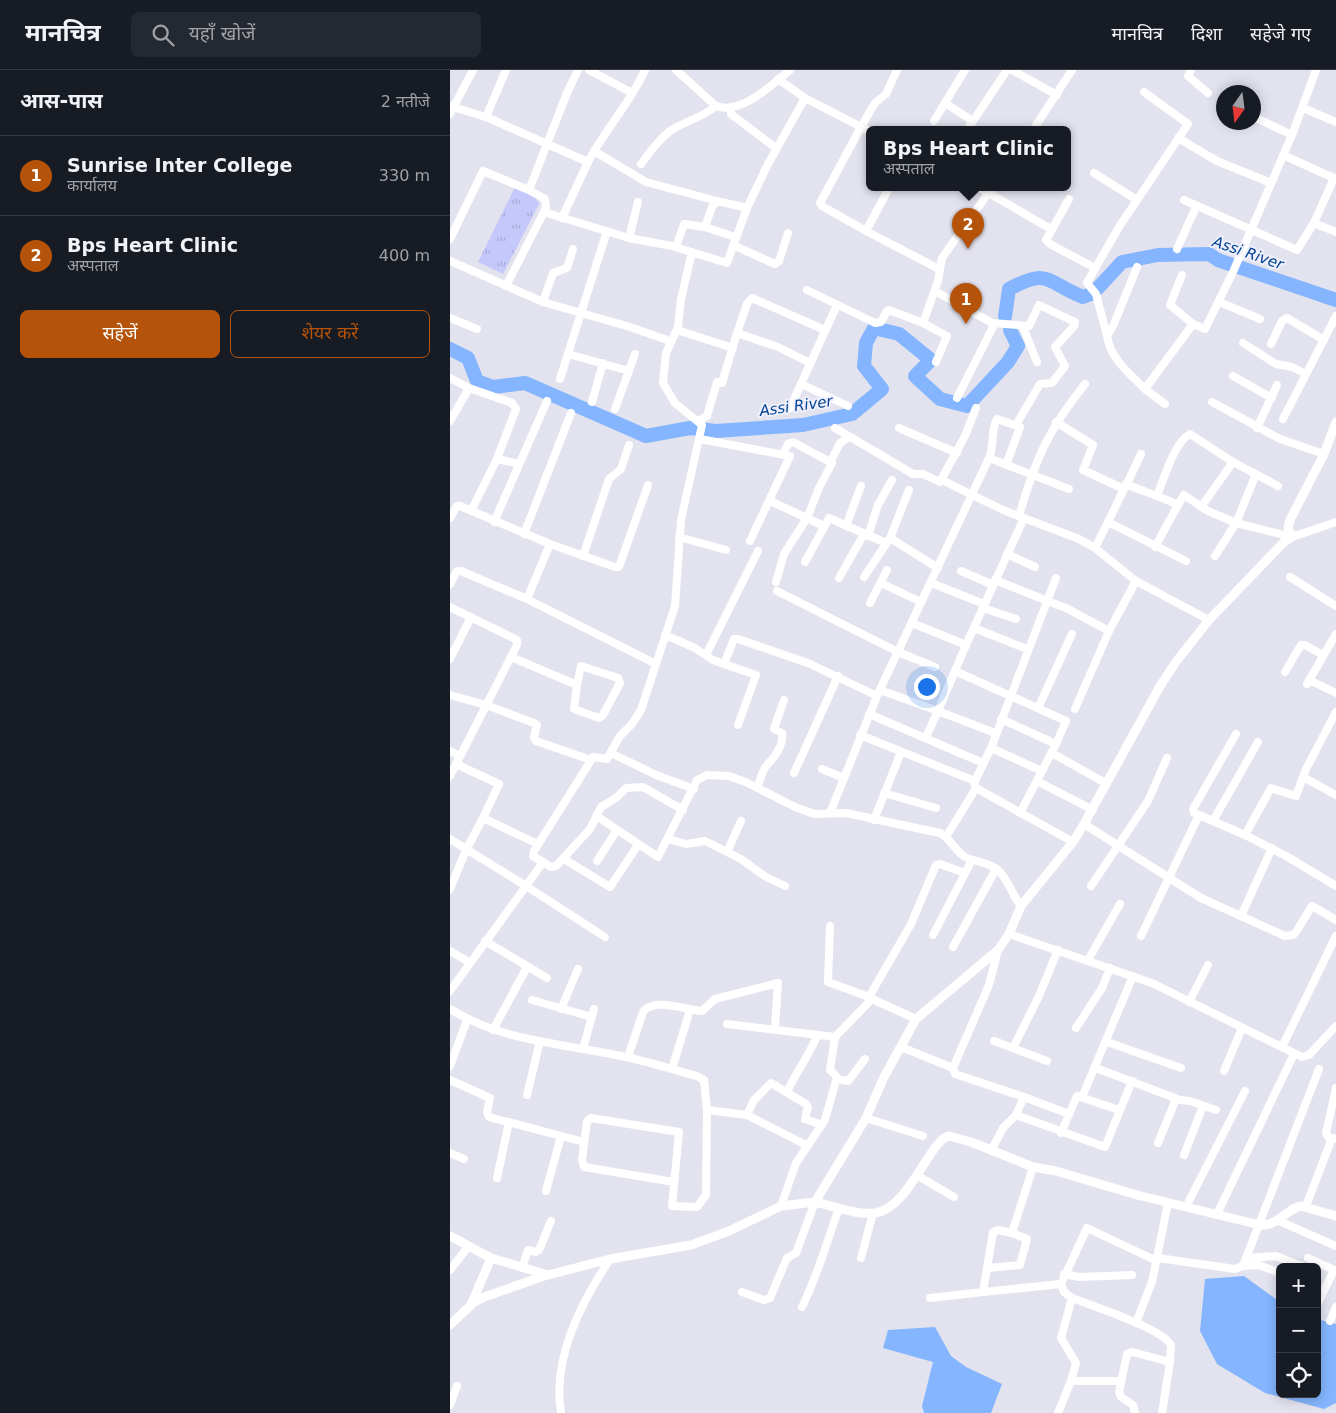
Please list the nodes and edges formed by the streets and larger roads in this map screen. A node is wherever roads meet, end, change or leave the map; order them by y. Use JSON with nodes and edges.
{"nodes":[{"id":1,"x":473,"y":70,"type":"edge"},
{"id":2,"x":506,"y":70,"type":"edge"},
{"id":3,"x":578,"y":70,"type":"edge"},
{"id":4,"x":589,"y":70,"type":"edge"},
{"id":5,"x":645,"y":70,"type":"edge"},
{"id":6,"x":676,"y":70,"type":"edge"},
{"id":7,"x":790,"y":70,"type":"edge"},
{"id":8,"x":898,"y":70,"type":"edge"},
{"id":9,"x":964,"y":70,"type":"edge"},
{"id":10,"x":1007,"y":70,"type":"edge"},
{"id":11,"x":1012,"y":70,"type":"edge"},
{"id":12,"x":1072,"y":70,"type":"edge"},
{"id":13,"x":1191,"y":70,"type":"edge"},
{"id":14,"x":1316,"y":70,"type":"edge"},
{"id":15,"x":778,"y":79,"type":"junction"},
{"id":16,"x":1144,"y":92,"type":"dead end"},
{"id":17,"x":632,"y":93,"type":"junction"},
{"id":18,"x":1208,"y":93,"type":"dead end"},
{"id":19,"x":1057,"y":95,"type":"junction"},
{"id":20,"x":806,"y":98,"type":"junction"},
{"id":21,"x":945,"y":103,"type":"junction"},
{"id":22,"x":716,"y":106,"type":"junction"},
{"id":23,"x":731,"y":108,"type":"junction"},
{"id":24,"x":1303,"y":108,"type":"junction"},
{"id":25,"x":451,"y":109,"type":"edge"},
{"id":26,"x":486,"y":118,"type":"junction"},
{"id":27,"x":1261,"y":120,"type":"edge"},
{"id":28,"x":934,"y":121,"type":"dead end"},
{"id":29,"x":973,"y":121,"type":"junction"},
{"id":30,"x":1336,"y":122,"type":"edge"},
{"id":31,"x":861,"y":126,"type":"junction"},
{"id":32,"x":970,"y":126,"type":"edge"},
{"id":33,"x":1035,"y":126,"type":"edge"},
{"id":34,"x":866,"y":129,"type":"edge"},
{"id":35,"x":1292,"y":135,"type":"junction"},
{"id":36,"x":1178,"y":138,"type":"junction"},
{"id":37,"x":548,"y":145,"type":"junction"},
{"id":38,"x":776,"y":148,"type":"junction"},
{"id":39,"x":594,"y":151,"type":"junction"},
{"id":40,"x":1283,"y":156,"type":"junction"},
{"id":41,"x":588,"y":162,"type":"junction"},
{"id":42,"x":641,"y":164,"type":"dead end"},
{"id":43,"x":1094,"y":174,"type":"dead end"},
{"id":44,"x":1335,"y":178,"type":"edge"},
{"id":45,"x":1270,"y":183,"type":"junction"},
{"id":46,"x":529,"y":190,"type":"junction"},
{"id":47,"x":887,"y":191,"type":"edge"},
{"id":48,"x":989,"y":191,"type":"edge"},
{"id":49,"x":992,"y":191,"type":"edge"},
{"id":50,"x":1069,"y":199,"type":"dead end"},
{"id":51,"x":1137,"y":200,"type":"junction"},
{"id":52,"x":1184,"y":200,"type":"dead end"},
{"id":53,"x":638,"y":202,"type":"dead end"},
{"id":54,"x":717,"y":202,"type":"junction"},
{"id":55,"x":1196,"y":207,"type":"junction"},
{"id":56,"x":747,"y":208,"type":"junction"},
{"id":57,"x":544,"y":212,"type":"junction"},
{"id":58,"x":562,"y":218,"type":"junction"},
{"id":59,"x":1314,"y":222,"type":"junction"},
{"id":60,"x":704,"y":227,"type":"junction"},
{"id":61,"x":1051,"y":229,"type":"junction"},
{"id":62,"x":1250,"y":230,"type":"junction"},
{"id":63,"x":607,"y":231,"type":"junction"},
{"id":64,"x":866,"y":231,"type":"junction"},
{"id":65,"x":1336,"y":232,"type":"edge"},
{"id":66,"x":788,"y":233,"type":"dead end"},
{"id":67,"x":629,"y":238,"type":"junction"},
{"id":68,"x":450,"y":239,"type":"edge"},
{"id":69,"x":734,"y":241,"type":"junction"},
{"id":70,"x":676,"y":247,"type":"junction"},
{"id":71,"x":573,"y":249,"type":"dead end"},
{"id":72,"x":1177,"y":249,"type":"dead end"},
{"id":73,"x":692,"y":252,"type":"junction"},
{"id":74,"x":450,"y":261,"type":"edge"},
{"id":75,"x":1136,"y":267,"type":"dead end"},
{"id":76,"x":1095,"y":268,"type":"junction"},
{"id":77,"x":940,"y":269,"type":"junction"},
{"id":78,"x":1182,"y":275,"type":"dead end"},
{"id":79,"x":506,"y":286,"type":"junction"},
{"id":80,"x":807,"y":290,"type":"dead end"},
{"id":81,"x":934,"y":292,"type":"junction"},
{"id":82,"x":543,"y":302,"type":"junction"},
{"id":83,"x":1219,"y":302,"type":"junction"},
{"id":84,"x":837,"y":306,"type":"junction"},
{"id":85,"x":580,"y":314,"type":"junction"},
{"id":86,"x":1336,"y":316,"type":"edge"},
{"id":87,"x":450,"y":318,"type":"edge"},
{"id":88,"x":1260,"y":319,"type":"dead end"},
{"id":89,"x":923,"y":323,"type":"junction"},
{"id":90,"x":992,"y":323,"type":"junction"},
{"id":91,"x":1193,"y":324,"type":"junction"},
{"id":92,"x":1023,"y":327,"type":"junction"},
{"id":93,"x":477,"y":329,"type":"dead end"},
{"id":94,"x":677,"y":330,"type":"junction"},
{"id":95,"x":825,"y":330,"type":"junction"},
{"id":96,"x":737,"y":333,"type":"junction"},
{"id":97,"x":1107,"y":336,"type":"junction"},
{"id":98,"x":1324,"y":340,"type":"junction"},
{"id":99,"x":670,"y":341,"type":"junction"},
{"id":100,"x":1243,"y":343,"type":"dead end"},
{"id":101,"x":1270,"y":344,"type":"dead end"},
{"id":102,"x":733,"y":348,"type":"junction"},
{"id":103,"x":568,"y":354,"type":"junction"},
{"id":104,"x":635,"y":354,"type":"dead end"},
{"id":105,"x":936,"y":362,"type":"dead end"},
{"id":106,"x":1037,"y":362,"type":"dead end"},
{"id":107,"x":604,"y":363,"type":"junction"},
{"id":108,"x":810,"y":363,"type":"junction"},
{"id":109,"x":630,"y":370,"type":"junction"},
{"id":110,"x":1306,"y":374,"type":"junction"},
{"id":111,"x":1234,"y":376,"type":"dead end"},
{"id":112,"x":450,"y":378,"type":"edge"},
{"id":113,"x":560,"y":379,"type":"dead end"},
{"id":114,"x":800,"y":384,"type":"junction"},
{"id":115,"x":1084,"y":384,"type":"dead end"},
{"id":116,"x":1277,"y":385,"type":"dead end"},
{"id":117,"x":469,"y":388,"type":"junction"},
{"id":118,"x":1145,"y":389,"type":"junction"},
{"id":119,"x":957,"y":398,"type":"dead end"},
{"id":120,"x":1272,"y":398,"type":"junction"},
{"id":121,"x":547,"y":401,"type":"dead end"},
{"id":122,"x":592,"y":402,"type":"dead end"},
{"id":123,"x":1212,"y":402,"type":"dead end"},
{"id":124,"x":1165,"y":404,"type":"dead end"},
{"id":125,"x":848,"y":406,"type":"dead end"},
{"id":126,"x":790,"y":408,"type":"dead end"},
{"id":127,"x":976,"y":408,"type":"dead end"},
{"id":128,"x":615,"y":409,"type":"dead end"},
{"id":129,"x":571,"y":413,"type":"dead end"},
{"id":130,"x":1283,"y":419,"type":"dead end"},
{"id":131,"x":450,"y":422,"type":"edge"},
{"id":132,"x":1056,"y":422,"type":"junction"},
{"id":133,"x":1336,"y":422,"type":"edge"},
{"id":134,"x":700,"y":423,"type":"junction"},
{"id":135,"x":1016,"y":425,"type":"junction"},
{"id":136,"x":835,"y":428,"type":"dead end"},
{"id":137,"x":899,"y":428,"type":"dead end"},
{"id":138,"x":1257,"y":428,"type":"junction"},
{"id":139,"x":701,"y":437,"type":"junction"},
{"id":140,"x":849,"y":437,"type":"junction"},
{"id":141,"x":629,"y":445,"type":"dead end"},
{"id":142,"x":957,"y":453,"type":"junction"},
{"id":143,"x":783,"y":454,"type":"junction"},
{"id":144,"x":1141,"y":454,"type":"dead end"},
{"id":145,"x":1324,"y":454,"type":"junction"},
{"id":146,"x":989,"y":458,"type":"junction"},
{"id":147,"x":497,"y":459,"type":"junction"},
{"id":148,"x":831,"y":461,"type":"junction"},
{"id":149,"x":1233,"y":462,"type":"junction"},
{"id":150,"x":519,"y":464,"type":"junction"},
{"id":151,"x":1006,"y":465,"type":"junction"},
{"id":152,"x":1031,"y":474,"type":"junction"},
{"id":153,"x":1256,"y":474,"type":"junction"},
{"id":154,"x":892,"y":480,"type":"dead end"},
{"id":155,"x":942,"y":480,"type":"junction"},
{"id":156,"x":648,"y":485,"type":"dead end"},
{"id":157,"x":861,"y":486,"type":"dead end"},
{"id":158,"x":1278,"y":486,"type":"dead end"},
{"id":159,"x":1125,"y":487,"type":"junction"},
{"id":160,"x":909,"y":490,"type":"dead end"},
{"id":161,"x":1069,"y":490,"type":"dead end"},
{"id":162,"x":974,"y":495,"type":"junction"},
{"id":163,"x":1157,"y":496,"type":"junction"},
{"id":164,"x":770,"y":501,"type":"junction"},
{"id":165,"x":1178,"y":505,"type":"junction"},
{"id":166,"x":1201,"y":507,"type":"junction"},
{"id":167,"x":471,"y":511,"type":"junction"},
{"id":168,"x":1021,"y":517,"type":"junction"},
{"id":169,"x":450,"y":518,"type":"edge"},
{"id":170,"x":807,"y":518,"type":"junction"},
{"id":171,"x":494,"y":522,"type":"junction"},
{"id":172,"x":1108,"y":522,"type":"junction"},
{"id":173,"x":1236,"y":522,"type":"junction"},
{"id":174,"x":1336,"y":522,"type":"edge"},
{"id":175,"x":824,"y":526,"type":"junction"},
{"id":176,"x":846,"y":526,"type":"junction"},
{"id":177,"x":524,"y":534,"type":"junction"},
{"id":178,"x":866,"y":535,"type":"junction"},
{"id":179,"x":679,"y":537,"type":"junction"},
{"id":180,"x":1292,"y":537,"type":"junction"},
{"id":181,"x":750,"y":541,"type":"dead end"},
{"id":182,"x":888,"y":541,"type":"junction"},
{"id":183,"x":550,"y":544,"type":"junction"},
{"id":184,"x":1155,"y":547,"type":"junction"},
{"id":185,"x":1095,"y":548,"type":"junction"},
{"id":186,"x":726,"y":550,"type":"dead end"},
{"id":187,"x":758,"y":551,"type":"dead end"},
{"id":188,"x":1007,"y":554,"type":"junction"},
{"id":189,"x":583,"y":556,"type":"junction"},
{"id":190,"x":1215,"y":556,"type":"dead end"},
{"id":191,"x":1186,"y":561,"type":"dead end"},
{"id":192,"x":805,"y":562,"type":"dead end"},
{"id":193,"x":1035,"y":567,"type":"dead end"},
{"id":194,"x":938,"y":568,"type":"junction"},
{"id":195,"x":887,"y":570,"type":"dead end"},
{"id":196,"x":962,"y":572,"type":"dead end"},
{"id":197,"x":864,"y":577,"type":"dead end"},
{"id":198,"x":1290,"y":577,"type":"dead end"},
{"id":199,"x":838,"y":578,"type":"dead end"},
{"id":200,"x":1056,"y":578,"type":"dead end"},
{"id":201,"x":1136,"y":581,"type":"junction"},
{"id":202,"x":931,"y":582,"type":"junction"},
{"id":203,"x":881,"y":583,"type":"junction"},
{"id":204,"x":994,"y":583,"type":"junction"},
{"id":205,"x":450,"y":584,"type":"edge"},
{"id":206,"x":527,"y":599,"type":"junction"},
{"id":207,"x":1047,"y":600,"type":"junction"},
{"id":208,"x":921,"y":602,"type":"junction"},
{"id":209,"x":870,"y":603,"type":"dead end"},
{"id":210,"x":984,"y":606,"type":"junction"},
{"id":211,"x":1336,"y":606,"type":"edge"},
{"id":212,"x":450,"y":607,"type":"edge"},
{"id":213,"x":471,"y":617,"type":"junction"},
{"id":214,"x":1016,"y":619,"type":"dead end"},
{"id":215,"x":1209,"y":620,"type":"junction"},
{"id":216,"x":912,"y":623,"type":"junction"},
{"id":217,"x":974,"y":628,"type":"junction"},
{"id":218,"x":1109,"y":631,"type":"junction"},
{"id":219,"x":1072,"y":634,"type":"dead end"},
{"id":220,"x":1336,"y":634,"type":"edge"},
{"id":221,"x":665,"y":635,"type":"junction"},
{"id":222,"x":966,"y":645,"type":"junction"},
{"id":223,"x":1027,"y":649,"type":"junction"},
{"id":224,"x":898,"y":652,"type":"junction"},
{"id":225,"x":706,"y":655,"type":"junction"},
{"id":226,"x":1323,"y":655,"type":"junction"},
{"id":227,"x":511,"y":657,"type":"junction"},
{"id":228,"x":450,"y":659,"type":"edge"},
{"id":229,"x":656,"y":664,"type":"junction"},
{"id":230,"x":724,"y":664,"type":"junction"},
{"id":231,"x":935,"y":667,"type":"dead end"},
{"id":232,"x":955,"y":671,"type":"junction"},
{"id":233,"x":1285,"y":672,"type":"dead end"},
{"id":234,"x":838,"y":676,"type":"junction"},
{"id":235,"x":577,"y":685,"type":"junction"},
{"id":236,"x":878,"y":693,"type":"junction"},
{"id":237,"x":1336,"y":693,"type":"edge"},
{"id":238,"x":1009,"y":694,"type":"junction"},
{"id":239,"x":450,"y":695,"type":"edge"},
{"id":240,"x":784,"y":700,"type":"dead end"},
{"id":241,"x":486,"y":705,"type":"junction"},
{"id":242,"x":1038,"y":708,"type":"junction"},
{"id":243,"x":1075,"y":709,"type":"dead end"},
{"id":244,"x":938,"y":712,"type":"junction"},
{"id":245,"x":1336,"y":712,"type":"edge"},
{"id":246,"x":869,"y":714,"type":"junction"},
{"id":247,"x":1001,"y":719,"type":"junction"},
{"id":248,"x":738,"y":725,"type":"dead end"},
{"id":249,"x":996,"y":733,"type":"junction"},
{"id":250,"x":1236,"y":734,"type":"dead end"},
{"id":251,"x":860,"y":735,"type":"junction"},
{"id":252,"x":926,"y":738,"type":"junction"},
{"id":253,"x":1258,"y":742,"type":"dead end"},
{"id":254,"x":1056,"y":744,"type":"junction"},
{"id":255,"x":990,"y":748,"type":"junction"},
{"id":256,"x":450,"y":751,"type":"edge"},
{"id":257,"x":611,"y":752,"type":"junction"},
{"id":258,"x":901,"y":752,"type":"junction"},
{"id":259,"x":1052,"y":753,"type":"junction"},
{"id":260,"x":460,"y":756,"type":"junction"},
{"id":261,"x":1167,"y":758,"type":"dead end"},
{"id":262,"x":591,"y":760,"type":"junction"},
{"id":263,"x":983,"y":763,"type":"junction"},
{"id":264,"x":456,"y":764,"type":"junction"},
{"id":265,"x":822,"y":769,"type":"dead end"},
{"id":266,"x":1042,"y":771,"type":"junction"},
{"id":267,"x":794,"y":773,"type":"dead end"},
{"id":268,"x":450,"y":776,"type":"edge"},
{"id":269,"x":1303,"y":777,"type":"junction"},
{"id":270,"x":844,"y":778,"type":"junction"},
{"id":271,"x":1038,"y":781,"type":"junction"},
{"id":272,"x":975,"y":784,"type":"junction"},
{"id":273,"x":1106,"y":784,"type":"junction"},
{"id":274,"x":757,"y":788,"type":"junction"},
{"id":275,"x":694,"y":789,"type":"junction"},
{"id":276,"x":884,"y":793,"type":"junction"},
{"id":277,"x":1336,"y":795,"type":"edge"},
{"id":278,"x":936,"y":808,"type":"dead end"},
{"id":279,"x":683,"y":810,"type":"junction"},
{"id":280,"x":1093,"y":810,"type":"junction"},
{"id":281,"x":830,"y":813,"type":"junction"},
{"id":282,"x":1020,"y":813,"type":"junction"},
{"id":283,"x":1199,"y":815,"type":"junction"},
{"id":284,"x":598,"y":817,"type":"junction"},
{"id":285,"x":483,"y":818,"type":"junction"},
{"id":286,"x":874,"y":820,"type":"junction"},
{"id":287,"x":741,"y":821,"type":"dead end"},
{"id":288,"x":1214,"y":821,"type":"junction"},
{"id":289,"x":1084,"y":824,"type":"junction"},
{"id":290,"x":617,"y":830,"type":"junction"},
{"id":291,"x":1245,"y":834,"type":"junction"},
{"id":292,"x":946,"y":837,"type":"junction"},
{"id":293,"x":668,"y":838,"type":"junction"},
{"id":294,"x":450,"y":839,"type":"edge"},
{"id":295,"x":1073,"y":842,"type":"junction"},
{"id":296,"x":538,"y":844,"type":"junction"},
{"id":297,"x":638,"y":845,"type":"junction"},
{"id":298,"x":1117,"y":845,"type":"junction"},
{"id":299,"x":1272,"y":848,"type":"junction"},
{"id":300,"x":466,"y":850,"type":"junction"},
{"id":301,"x":727,"y":852,"type":"junction"},
{"id":302,"x":564,"y":859,"type":"junction"},
{"id":303,"x":597,"y":860,"type":"dead end"},
{"id":304,"x":972,"y":860,"type":"junction"},
{"id":305,"x":543,"y":862,"type":"junction"},
{"id":306,"x":996,"y":869,"type":"junction"},
{"id":307,"x":453,"y":870,"type":"edge"},
{"id":308,"x":965,"y":873,"type":"junction"},
{"id":309,"x":1168,"y":876,"type":"junction"},
{"id":310,"x":526,"y":886,"type":"junction"},
{"id":311,"x":785,"y":886,"type":"dead end"},
{"id":312,"x":1091,"y":886,"type":"dead end"},
{"id":313,"x":1336,"y":886,"type":"edge"},
{"id":314,"x":450,"y":889,"type":"edge"},
{"id":315,"x":1120,"y":904,"type":"dead end"},
{"id":316,"x":1021,"y":906,"type":"junction"},
{"id":317,"x":1241,"y":916,"type":"junction"},
{"id":318,"x":1336,"y":920,"type":"edge"},
{"id":319,"x":830,"y":926,"type":"dead end"},
{"id":320,"x":1009,"y":934,"type":"junction"},
{"id":321,"x":933,"y":935,"type":"dead end"},
{"id":322,"x":1142,"y":936,"type":"dead end"},
{"id":323,"x":1336,"y":936,"type":"edge"},
{"id":324,"x":604,"y":937,"type":"dead end"},
{"id":325,"x":485,"y":941,"type":"junction"},
{"id":326,"x":954,"y":947,"type":"dead end"},
{"id":327,"x":998,"y":950,"type":"junction"},
{"id":328,"x":1058,"y":950,"type":"junction"},
{"id":329,"x":450,"y":951,"type":"edge"},
{"id":330,"x":1088,"y":960,"type":"junction"},
{"id":331,"x":469,"y":962,"type":"junction"},
{"id":332,"x":1208,"y":965,"type":"dead end"},
{"id":333,"x":527,"y":966,"type":"junction"},
{"id":334,"x":578,"y":968,"type":"dead end"},
{"id":335,"x":1110,"y":968,"type":"junction"},
{"id":336,"x":1134,"y":976,"type":"junction"},
{"id":337,"x":547,"y":978,"type":"dead end"},
{"id":338,"x":450,"y":991,"type":"edge"},
{"id":339,"x":871,"y":998,"type":"junction"},
{"id":340,"x":532,"y":1000,"type":"dead end"},
{"id":341,"x":1189,"y":1002,"type":"junction"},
{"id":342,"x":561,"y":1008,"type":"junction"},
{"id":343,"x":450,"y":1009,"type":"edge"},
{"id":344,"x":690,"y":1010,"type":"junction"},
{"id":345,"x":916,"y":1019,"type":"junction"},
{"id":346,"x":467,"y":1020,"type":"junction"},
{"id":347,"x":728,"y":1024,"type":"dead end"},
{"id":348,"x":1336,"y":1026,"type":"edge"},
{"id":349,"x":1076,"y":1028,"type":"dead end"},
{"id":350,"x":1242,"y":1028,"type":"junction"},
{"id":351,"x":775,"y":1029,"type":"junction"},
{"id":352,"x":493,"y":1030,"type":"junction"},
{"id":353,"x":817,"y":1036,"type":"junction"},
{"id":354,"x":835,"y":1037,"type":"junction"},
{"id":355,"x":540,"y":1041,"type":"junction"},
{"id":356,"x":994,"y":1041,"type":"dead end"},
{"id":357,"x":1107,"y":1042,"type":"junction"},
{"id":358,"x":901,"y":1047,"type":"junction"},
{"id":359,"x":1282,"y":1047,"type":"junction"},
{"id":360,"x":1013,"y":1048,"type":"junction"},
{"id":361,"x":583,"y":1049,"type":"junction"},
{"id":362,"x":1294,"y":1054,"type":"junction"},
{"id":363,"x":628,"y":1057,"type":"junction"},
{"id":364,"x":865,"y":1059,"type":"dead end"},
{"id":365,"x":1047,"y":1061,"type":"dead end"},
{"id":366,"x":450,"y":1066,"type":"edge"},
{"id":367,"x":953,"y":1068,"type":"junction"},
{"id":368,"x":1096,"y":1068,"type":"junction"},
{"id":369,"x":1181,"y":1068,"type":"dead end"},
{"id":370,"x":672,"y":1069,"type":"junction"},
{"id":371,"x":1319,"y":1069,"type":"dead end"},
{"id":372,"x":1224,"y":1071,"type":"dead end"},
{"id":373,"x":837,"y":1079,"type":"junction"},
{"id":374,"x":450,"y":1080,"type":"edge"},
{"id":375,"x":1132,"y":1082,"type":"junction"},
{"id":376,"x":1336,"y":1088,"type":"edge"},
{"id":377,"x":1245,"y":1091,"type":"dead end"},
{"id":378,"x":787,"y":1092,"type":"junction"},
{"id":379,"x":527,"y":1095,"type":"dead end"},
{"id":380,"x":1082,"y":1096,"type":"junction"},
{"id":381,"x":1024,"y":1097,"type":"junction"},
{"id":382,"x":1176,"y":1098,"type":"junction"},
{"id":383,"x":1203,"y":1106,"type":"junction"},
{"id":384,"x":707,"y":1110,"type":"junction"},
{"id":385,"x":1119,"y":1110,"type":"junction"},
{"id":386,"x":1216,"y":1110,"type":"dead end"},
{"id":387,"x":1069,"y":1114,"type":"junction"},
{"id":388,"x":747,"y":1115,"type":"junction"},
{"id":389,"x":1016,"y":1115,"type":"junction"},
{"id":390,"x":866,"y":1118,"type":"junction"},
{"id":391,"x":509,"y":1122,"type":"junction"},
{"id":392,"x":822,"y":1125,"type":"junction"},
{"id":393,"x":1061,"y":1133,"type":"junction"},
{"id":394,"x":561,"y":1136,"type":"junction"},
{"id":395,"x":923,"y":1136,"type":"dead end"},
{"id":396,"x":1334,"y":1139,"type":"edge"},
{"id":397,"x":584,"y":1142,"type":"junction"},
{"id":398,"x":1158,"y":1143,"type":"dead end"},
{"id":399,"x":808,"y":1146,"type":"junction"},
{"id":400,"x":991,"y":1151,"type":"junction"},
{"id":401,"x":450,"y":1153,"type":"edge"},
{"id":402,"x":1184,"y":1155,"type":"dead end"},
{"id":403,"x":464,"y":1159,"type":"dead end"},
{"id":404,"x":1034,"y":1167,"type":"junction"},
{"id":405,"x":918,"y":1176,"type":"junction"},
{"id":406,"x":498,"y":1178,"type":"dead end"},
{"id":407,"x":674,"y":1182,"type":"junction"},
{"id":408,"x":546,"y":1191,"type":"dead end"},
{"id":409,"x":954,"y":1197,"type":"dead end"},
{"id":410,"x":814,"y":1202,"type":"junction"},
{"id":411,"x":1168,"y":1203,"type":"junction"},
{"id":412,"x":781,"y":1206,"type":"junction"},
{"id":413,"x":1306,"y":1206,"type":"junction"},
{"id":414,"x":1186,"y":1207,"type":"junction"},
{"id":415,"x":839,"y":1208,"type":"junction"},
{"id":416,"x":873,"y":1213,"type":"junction"},
{"id":417,"x":1217,"y":1214,"type":"junction"},
{"id":418,"x":1336,"y":1216,"type":"edge"},
{"id":419,"x":1277,"y":1220,"type":"junction"},
{"id":420,"x":551,"y":1221,"type":"dead end"},
{"id":421,"x":1260,"y":1225,"type":"junction"},
{"id":422,"x":1012,"y":1233,"type":"junction"},
{"id":423,"x":450,"y":1236,"type":"edge"},
{"id":424,"x":1336,"y":1246,"type":"edge"},
{"id":425,"x":468,"y":1247,"type":"junction"},
{"id":426,"x":1312,"y":1249,"type":"dead end"},
{"id":427,"x":491,"y":1258,"type":"junction"},
{"id":428,"x":861,"y":1258,"type":"dead end"},
{"id":429,"x":1246,"y":1258,"type":"junction"},
{"id":430,"x":1308,"y":1258,"type":"junction"},
{"id":431,"x":610,"y":1259,"type":"junction"},
{"id":432,"x":1157,"y":1259,"type":"junction"},
{"id":433,"x":1294,"y":1263,"type":"edge"},
{"id":434,"x":1306,"y":1263,"type":"edge"},
{"id":435,"x":1243,"y":1266,"type":"junction"},
{"id":436,"x":522,"y":1268,"type":"junction"},
{"id":437,"x":988,"y":1268,"type":"junction"},
{"id":438,"x":450,"y":1270,"type":"edge"},
{"id":439,"x":1276,"y":1271,"type":"edge"},
{"id":440,"x":1335,"y":1271,"type":"edge"},
{"id":441,"x":1064,"y":1274,"type":"junction"},
{"id":442,"x":548,"y":1275,"type":"junction"},
{"id":443,"x":1132,"y":1275,"type":"dead end"},
{"id":444,"x":1061,"y":1284,"type":"junction"},
{"id":445,"x":1321,"y":1290,"type":"edge"},
{"id":446,"x":742,"y":1292,"type":"dead end"},
{"id":447,"x":983,"y":1292,"type":"junction"},
{"id":448,"x":930,"y":1298,"type":"dead end"},
{"id":449,"x":1072,"y":1298,"type":"junction"},
{"id":450,"x":471,"y":1305,"type":"junction"},
{"id":451,"x":802,"y":1307,"type":"dead end"},
{"id":452,"x":1336,"y":1307,"type":"edge"},
{"id":453,"x":1330,"y":1321,"type":"dead end"},
{"id":454,"x":1136,"y":1323,"type":"junction"},
{"id":455,"x":450,"y":1325,"type":"edge"},
{"id":456,"x":1170,"y":1362,"type":"junction"},
{"id":457,"x":1071,"y":1380,"type":"junction"},
{"id":458,"x":1120,"y":1381,"type":"junction"},
{"id":459,"x":457,"y":1386,"type":"dead end"},
{"id":460,"x":450,"y":1405,"type":"edge"},
{"id":461,"x":561,"y":1413,"type":"edge"},
{"id":462,"x":1058,"y":1413,"type":"edge"},
{"id":463,"x":1135,"y":1413,"type":"edge"},
{"id":464,"x":1162,"y":1413,"type":"edge"}],
"edges":[{"from":1,"to":25,"type":"street"},
{"from":2,"to":26,"type":"street"},
{"from":3,"to":37,"type":"street"},
{"from":4,"to":17,"type":"street"},
{"from":5,"to":17,"type":"street"},
{"from":6,"to":22,"type":"street"},
{"from":7,"to":15,"type":"street"},
{"from":8,"to":31,"type":"street"},
{"from":9,"to":21,"type":"street"},
{"from":10,"to":29,"type":"street"},
{"from":11,"to":19,"type":"street"},
{"from":12,"to":19,"type":"street"},
{"from":13,"to":18,"type":"street"},
{"from":14,"to":24,"type":"street"},
{"from":15,"to":20,"type":"street"},
{"from":15,"to":23,"type":"street"},
{"from":16,"to":36,"type":"street"},
{"from":17,"to":39,"type":"street"},
{"from":19,"to":33,"type":"street"},
{"from":20,"to":31,"type":"street"},
{"from":20,"to":38,"type":"street"},
{"from":21,"to":28,"type":"street"},
{"from":21,"to":29,"type":"street"},
{"from":22,"to":23,"type":"street"},
{"from":22,"to":42,"type":"street"},
{"from":23,"to":38,"type":"street"},
{"from":24,"to":30,"type":"street"},
{"from":24,"to":35,"type":"street"},
{"from":25,"to":26,"type":"street"},
{"from":26,"to":37,"type":"street"},
{"from":27,"to":35,"type":"street"},
{"from":29,"to":32,"type":"street"},
{"from":31,"to":34,"type":"street"},
{"from":31,"to":64,"type":"street"},
{"from":35,"to":40,"type":"street"},
{"from":36,"to":45,"type":"street"},
{"from":36,"to":51,"type":"street"},
{"from":37,"to":41,"type":"street"},
{"from":37,"to":46,"type":"street"},
{"from":38,"to":56,"type":"street"},
{"from":39,"to":41,"type":"street"},
{"from":39,"to":54,"type":"street"},
{"from":40,"to":44,"type":"street"},
{"from":40,"to":45,"type":"street"},
{"from":41,"to":58,"type":"street"},
{"from":43,"to":51,"type":"street"},
{"from":44,"to":59,"type":"street"},
{"from":45,"to":62,"type":"street"},
{"from":46,"to":57,"type":"street"},
{"from":46,"to":68,"type":"street"},
{"from":47,"to":64,"type":"street"},
{"from":48,"to":77,"type":"street"},
{"from":49,"to":61,"type":"street"},
{"from":50,"to":61,"type":"street"},
{"from":51,"to":76,"type":"street"},
{"from":52,"to":55,"type":"street"},
{"from":53,"to":67,"type":"street"},
{"from":54,"to":56,"type":"street"},
{"from":54,"to":60,"type":"street"},
{"from":55,"to":62,"type":"street"},
{"from":55,"to":72,"type":"street"},
{"from":56,"to":69,"type":"street"},
{"from":57,"to":58,"type":"street"},
{"from":57,"to":79,"type":"street"},
{"from":58,"to":63,"type":"street"},
{"from":59,"to":62,"type":"street"},
{"from":59,"to":65,"type":"street"},
{"from":60,"to":69,"type":"street"},
{"from":60,"to":70,"type":"street"},
{"from":61,"to":76,"type":"street"},
{"from":62,"to":83,"type":"street"},
{"from":63,"to":67,"type":"street"},
{"from":63,"to":85,"type":"street"},
{"from":64,"to":77,"type":"street"},
{"from":66,"to":69,"type":"street"},
{"from":67,"to":70,"type":"street"},
{"from":69,"to":73,"type":"street"},
{"from":70,"to":73,"type":"street"},
{"from":71,"to":82,"type":"street"},
{"from":73,"to":94,"type":"street"},
{"from":74,"to":79,"type":"street"},
{"from":75,"to":97,"type":"street"},
{"from":76,"to":97,"type":"street"},
{"from":77,"to":81,"type":"street"},
{"from":78,"to":91,"type":"street"},
{"from":79,"to":82,"type":"street"},
{"from":80,"to":84,"type":"street"},
{"from":81,"to":89,"type":"street"},
{"from":81,"to":90,"type":"street"},
{"from":82,"to":85,"type":"street"},
{"from":83,"to":88,"type":"street"},
{"from":83,"to":91,"type":"street"},
{"from":84,"to":89,"type":"street"},
{"from":84,"to":95,"type":"street"},
{"from":85,"to":99,"type":"street"},
{"from":85,"to":103,"type":"street"},
{"from":86,"to":98,"type":"street"},
{"from":87,"to":93,"type":"street"},
{"from":89,"to":105,"type":"street"},
{"from":90,"to":92,"type":"street"},
{"from":90,"to":119,"type":"street"},
{"from":91,"to":118,"type":"street"},
{"from":92,"to":106,"type":"street"},
{"from":92,"to":135,"type":"street"},
{"from":94,"to":99,"type":"street"},
{"from":94,"to":102,"type":"street"},
{"from":95,"to":96,"type":"street"},
{"from":95,"to":108,"type":"street"},
{"from":96,"to":102,"type":"street"},
{"from":96,"to":108,"type":"street"},
{"from":97,"to":118,"type":"street"},
{"from":98,"to":101,"type":"street"},
{"from":98,"to":110,"type":"street"},
{"from":99,"to":134,"type":"street"},
{"from":100,"to":110,"type":"street"},
{"from":102,"to":134,"type":"street"},
{"from":103,"to":107,"type":"street"},
{"from":103,"to":113,"type":"street"},
{"from":104,"to":109,"type":"street"},
{"from":107,"to":109,"type":"street"},
{"from":107,"to":122,"type":"street"},
{"from":108,"to":114,"type":"street"},
{"from":109,"to":128,"type":"street"},
{"from":110,"to":130,"type":"street"},
{"from":111,"to":120,"type":"street"},
{"from":112,"to":117,"type":"street"},
{"from":114,"to":125,"type":"street"},
{"from":114,"to":126,"type":"street"},
{"from":115,"to":132,"type":"street"},
{"from":116,"to":120,"type":"street"},
{"from":117,"to":131,"type":"street"},
{"from":117,"to":147,"type":"street"},
{"from":118,"to":124,"type":"street"},
{"from":120,"to":138,"type":"street"},
{"from":121,"to":150,"type":"street"},
{"from":123,"to":138,"type":"street"},
{"from":127,"to":142,"type":"street"},
{"from":129,"to":177,"type":"street"},
{"from":132,"to":152,"type":"street"},
{"from":132,"to":159,"type":"street"},
{"from":133,"to":145,"type":"street"},
{"from":134,"to":139,"type":"street"},
{"from":135,"to":146,"type":"street"},
{"from":135,"to":151,"type":"street"},
{"from":136,"to":140,"type":"street"},
{"from":137,"to":142,"type":"street"},
{"from":138,"to":145,"type":"street"},
{"from":139,"to":143,"type":"street"},
{"from":139,"to":179,"type":"street"},
{"from":140,"to":148,"type":"street"},
{"from":140,"to":155,"type":"street"},
{"from":141,"to":189,"type":"street"},
{"from":142,"to":155,"type":"street"},
{"from":143,"to":148,"type":"street"},
{"from":143,"to":164,"type":"street"},
{"from":144,"to":159,"type":"street"},
{"from":145,"to":180,"type":"street"},
{"from":146,"to":151,"type":"street"},
{"from":146,"to":162,"type":"street"},
{"from":147,"to":150,"type":"street"},
{"from":147,"to":167,"type":"street"},
{"from":148,"to":170,"type":"street"},
{"from":149,"to":153,"type":"street"},
{"from":149,"to":163,"type":"street"},
{"from":149,"to":166,"type":"street"},
{"from":150,"to":171,"type":"street"},
{"from":151,"to":152,"type":"street"},
{"from":152,"to":161,"type":"street"},
{"from":152,"to":168,"type":"street"},
{"from":153,"to":158,"type":"street"},
{"from":153,"to":173,"type":"street"},
{"from":154,"to":178,"type":"street"},
{"from":155,"to":162,"type":"street"},
{"from":156,"to":189,"type":"street"},
{"from":157,"to":176,"type":"street"},
{"from":159,"to":163,"type":"street"},
{"from":159,"to":172,"type":"street"},
{"from":160,"to":182,"type":"street"},
{"from":162,"to":168,"type":"street"},
{"from":162,"to":194,"type":"street"},
{"from":163,"to":165,"type":"street"},
{"from":164,"to":170,"type":"street"},
{"from":164,"to":181,"type":"street"},
{"from":165,"to":166,"type":"street"},
{"from":165,"to":184,"type":"street"},
{"from":166,"to":173,"type":"street"},
{"from":167,"to":169,"type":"street"},
{"from":167,"to":171,"type":"street"},
{"from":168,"to":185,"type":"street"},
{"from":168,"to":188,"type":"street"},
{"from":170,"to":175,"type":"street"},
{"from":170,"to":224,"type":"street"},
{"from":171,"to":177,"type":"street"},
{"from":172,"to":184,"type":"street"},
{"from":172,"to":185,"type":"street"},
{"from":173,"to":180,"type":"street"},
{"from":173,"to":190,"type":"street"},
{"from":174,"to":180,"type":"street"},
{"from":175,"to":176,"type":"street"},
{"from":175,"to":192,"type":"street"},
{"from":176,"to":178,"type":"street"},
{"from":177,"to":183,"type":"street"},
{"from":178,"to":182,"type":"street"},
{"from":178,"to":199,"type":"street"},
{"from":179,"to":186,"type":"street"},
{"from":179,"to":221,"type":"street"},
{"from":180,"to":215,"type":"street"},
{"from":182,"to":194,"type":"street"},
{"from":182,"to":197,"type":"street"},
{"from":183,"to":189,"type":"street"},
{"from":183,"to":206,"type":"street"},
{"from":184,"to":191,"type":"street"},
{"from":185,"to":201,"type":"street"},
{"from":187,"to":225,"type":"street"},
{"from":188,"to":193,"type":"street"},
{"from":188,"to":204,"type":"street"},
{"from":194,"to":202,"type":"street"},
{"from":195,"to":203,"type":"street"},
{"from":196,"to":204,"type":"street"},
{"from":198,"to":211,"type":"street"},
{"from":200,"to":207,"type":"street"},
{"from":201,"to":215,"type":"street"},
{"from":201,"to":218,"type":"street"},
{"from":202,"to":208,"type":"street"},
{"from":202,"to":210,"type":"street"},
{"from":203,"to":208,"type":"street"},
{"from":203,"to":209,"type":"street"},
{"from":204,"to":207,"type":"street"},
{"from":204,"to":210,"type":"street"},
{"from":205,"to":206,"type":"street"},
{"from":206,"to":229,"type":"street"},
{"from":207,"to":218,"type":"street"},
{"from":207,"to":223,"type":"street"},
{"from":208,"to":216,"type":"street"},
{"from":210,"to":214,"type":"street"},
{"from":210,"to":217,"type":"street"},
{"from":212,"to":213,"type":"street"},
{"from":213,"to":227,"type":"street"},
{"from":213,"to":228,"type":"street"},
{"from":215,"to":273,"type":"street"},
{"from":216,"to":222,"type":"street"},
{"from":216,"to":224,"type":"street"},
{"from":217,"to":222,"type":"street"},
{"from":217,"to":223,"type":"street"},
{"from":218,"to":243,"type":"street"},
{"from":219,"to":242,"type":"street"},
{"from":220,"to":226,"type":"street"},
{"from":221,"to":225,"type":"street"},
{"from":221,"to":229,"type":"street"},
{"from":222,"to":232,"type":"street"},
{"from":223,"to":238,"type":"street"},
{"from":224,"to":231,"type":"street"},
{"from":224,"to":236,"type":"street"},
{"from":225,"to":230,"type":"street"},
{"from":226,"to":233,"type":"street"},
{"from":226,"to":237,"type":"street"},
{"from":227,"to":235,"type":"street"},
{"from":227,"to":241,"type":"street"},
{"from":229,"to":257,"type":"street"},
{"from":230,"to":234,"type":"street"},
{"from":230,"to":248,"type":"street"},
{"from":232,"to":238,"type":"street"},
{"from":232,"to":244,"type":"street"},
{"from":234,"to":236,"type":"street"},
{"from":234,"to":267,"type":"street"},
{"from":235,"to":235,"type":"street"},
{"from":236,"to":244,"type":"street"},
{"from":236,"to":246,"type":"street"},
{"from":238,"to":242,"type":"street"},
{"from":238,"to":247,"type":"street"},
{"from":239,"to":241,"type":"street"},
{"from":240,"to":274,"type":"street"},
{"from":241,"to":260,"type":"street"},
{"from":241,"to":262,"type":"street"},
{"from":242,"to":254,"type":"street"},
{"from":244,"to":249,"type":"street"},
{"from":244,"to":252,"type":"street"},
{"from":245,"to":269,"type":"street"},
{"from":246,"to":251,"type":"street"},
{"from":246,"to":252,"type":"street"},
{"from":247,"to":249,"type":"street"},
{"from":247,"to":254,"type":"street"},
{"from":249,"to":255,"type":"street"},
{"from":250,"to":283,"type":"street"},
{"from":251,"to":258,"type":"street"},
{"from":251,"to":270,"type":"street"},
{"from":252,"to":263,"type":"street"},
{"from":253,"to":288,"type":"street"},
{"from":254,"to":259,"type":"street"},
{"from":255,"to":263,"type":"street"},
{"from":255,"to":266,"type":"street"},
{"from":256,"to":260,"type":"street"},
{"from":257,"to":262,"type":"street"},
{"from":257,"to":275,"type":"street"},
{"from":258,"to":272,"type":"street"},
{"from":258,"to":276,"type":"street"},
{"from":259,"to":266,"type":"street"},
{"from":259,"to":273,"type":"street"},
{"from":260,"to":264,"type":"street"},
{"from":261,"to":298,"type":"street"},
{"from":262,"to":296,"type":"street"},
{"from":263,"to":272,"type":"street"},
{"from":264,"to":268,"type":"street"},
{"from":264,"to":285,"type":"street"},
{"from":265,"to":270,"type":"street"},
{"from":266,"to":271,"type":"street"},
{"from":269,"to":277,"type":"street"},
{"from":269,"to":291,"type":"street"},
{"from":270,"to":281,"type":"street"},
{"from":271,"to":280,"type":"street"},
{"from":271,"to":282,"type":"street"},
{"from":272,"to":282,"type":"street"},
{"from":272,"to":292,"type":"street"},
{"from":273,"to":280,"type":"street"},
{"from":274,"to":275,"type":"street"},
{"from":274,"to":281,"type":"street"},
{"from":275,"to":279,"type":"street"},
{"from":276,"to":278,"type":"street"},
{"from":276,"to":286,"type":"street"},
{"from":279,"to":284,"type":"street"},
{"from":279,"to":293,"type":"street"},
{"from":280,"to":289,"type":"street"},
{"from":281,"to":286,"type":"street"},
{"from":282,"to":295,"type":"street"},
{"from":283,"to":288,"type":"street"},
{"from":283,"to":309,"type":"street"},
{"from":284,"to":290,"type":"street"},
{"from":284,"to":302,"type":"street"},
{"from":285,"to":296,"type":"street"},
{"from":285,"to":300,"type":"street"},
{"from":286,"to":292,"type":"street"},
{"from":287,"to":301,"type":"street"},
{"from":288,"to":291,"type":"street"},
{"from":289,"to":295,"type":"street"},
{"from":289,"to":298,"type":"street"},
{"from":290,"to":297,"type":"street"},
{"from":290,"to":303,"type":"street"},
{"from":291,"to":299,"type":"street"},
{"from":292,"to":304,"type":"street"},
{"from":293,"to":297,"type":"street"},
{"from":293,"to":301,"type":"street"},
{"from":294,"to":300,"type":"street"},
{"from":295,"to":316,"type":"street"},
{"from":296,"to":305,"type":"street"},
{"from":297,"to":302,"type":"street"},
{"from":298,"to":309,"type":"street"},
{"from":298,"to":312,"type":"street"},
{"from":299,"to":313,"type":"street"},
{"from":299,"to":317,"type":"street"},
{"from":300,"to":307,"type":"street"},
{"from":300,"to":310,"type":"street"},
{"from":301,"to":311,"type":"street"},
{"from":302,"to":305,"type":"street"},
{"from":304,"to":306,"type":"street"},
{"from":304,"to":308,"type":"street"},
{"from":305,"to":310,"type":"street"},
{"from":306,"to":316,"type":"street"},
{"from":306,"to":326,"type":"street"},
{"from":307,"to":314,"type":"street"},
{"from":308,"to":321,"type":"street"},
{"from":308,"to":339,"type":"street"},
{"from":309,"to":317,"type":"street"},
{"from":309,"to":322,"type":"street"},
{"from":310,"to":324,"type":"street"},
{"from":310,"to":325,"type":"street"},
{"from":315,"to":330,"type":"street"},
{"from":316,"to":320,"type":"street"},
{"from":317,"to":318,"type":"street"},
{"from":319,"to":339,"type":"street"},
{"from":320,"to":327,"type":"street"},
{"from":320,"to":328,"type":"street"},
{"from":323,"to":359,"type":"street"},
{"from":325,"to":331,"type":"street"},
{"from":325,"to":333,"type":"street"},
{"from":327,"to":345,"type":"street"},
{"from":327,"to":367,"type":"street"},
{"from":328,"to":330,"type":"street"},
{"from":328,"to":360,"type":"street"},
{"from":329,"to":331,"type":"street"},
{"from":330,"to":335,"type":"street"},
{"from":331,"to":338,"type":"street"},
{"from":332,"to":341,"type":"street"},
{"from":333,"to":337,"type":"street"},
{"from":333,"to":352,"type":"street"},
{"from":334,"to":342,"type":"street"},
{"from":335,"to":336,"type":"street"},
{"from":335,"to":349,"type":"street"},
{"from":336,"to":341,"type":"street"},
{"from":336,"to":357,"type":"street"},
{"from":339,"to":345,"type":"street"},
{"from":339,"to":354,"type":"street"},
{"from":340,"to":342,"type":"street"},
{"from":341,"to":350,"type":"street"},
{"from":342,"to":361,"type":"street"},
{"from":343,"to":346,"type":"street"},
{"from":344,"to":351,"type":"street"},
{"from":344,"to":363,"type":"street"},
{"from":344,"to":370,"type":"street"},
{"from":345,"to":358,"type":"street"},
{"from":346,"to":352,"type":"street"},
{"from":346,"to":366,"type":"street"},
{"from":347,"to":351,"type":"street"},
{"from":348,"to":362,"type":"street"},
{"from":350,"to":359,"type":"street"},
{"from":350,"to":372,"type":"street"},
{"from":351,"to":353,"type":"street"},
{"from":352,"to":355,"type":"street"},
{"from":353,"to":354,"type":"street"},
{"from":353,"to":378,"type":"street"},
{"from":354,"to":373,"type":"street"},
{"from":355,"to":361,"type":"street"},
{"from":355,"to":379,"type":"street"},
{"from":356,"to":360,"type":"street"},
{"from":357,"to":368,"type":"street"},
{"from":357,"to":369,"type":"street"},
{"from":358,"to":367,"type":"street"},
{"from":358,"to":390,"type":"street"},
{"from":359,"to":362,"type":"street"},
{"from":360,"to":365,"type":"street"},
{"from":361,"to":363,"type":"street"},
{"from":362,"to":417,"type":"street"},
{"from":363,"to":370,"type":"street"},
{"from":364,"to":373,"type":"street"},
{"from":367,"to":381,"type":"street"},
{"from":368,"to":375,"type":"street"},
{"from":368,"to":380,"type":"street"},
{"from":370,"to":384,"type":"street"},
{"from":371,"to":421,"type":"street"},
{"from":373,"to":392,"type":"street"},
{"from":374,"to":391,"type":"street"},
{"from":375,"to":382,"type":"street"},
{"from":375,"to":385,"type":"street"},
{"from":376,"to":396,"type":"street"},
{"from":377,"to":414,"type":"street"},
{"from":378,"to":388,"type":"street"},
{"from":378,"to":392,"type":"street"},
{"from":380,"to":385,"type":"street"},
{"from":380,"to":387,"type":"street"},
{"from":381,"to":387,"type":"street"},
{"from":381,"to":389,"type":"street"},
{"from":382,"to":383,"type":"street"},
{"from":382,"to":398,"type":"street"},
{"from":383,"to":386,"type":"street"},
{"from":383,"to":402,"type":"street"},
{"from":384,"to":388,"type":"street"},
{"from":384,"to":407,"type":"street"},
{"from":385,"to":393,"type":"street"},
{"from":387,"to":393,"type":"street"},
{"from":388,"to":399,"type":"street"},
{"from":389,"to":393,"type":"street"},
{"from":389,"to":400,"type":"street"},
{"from":390,"to":395,"type":"street"},
{"from":390,"to":410,"type":"street"},
{"from":391,"to":394,"type":"street"},
{"from":391,"to":406,"type":"street"},
{"from":392,"to":399,"type":"street"},
{"from":394,"to":397,"type":"street"},
{"from":394,"to":408,"type":"street"},
{"from":396,"to":413,"type":"street"},
{"from":397,"to":407,"type":"street"},
{"from":397,"to":407,"type":"street"},
{"from":399,"to":412,"type":"street"},
{"from":400,"to":404,"type":"street"},
{"from":400,"to":405,"type":"street"},
{"from":401,"to":403,"type":"street"},
{"from":404,"to":411,"type":"street"},
{"from":404,"to":422,"type":"street"},
{"from":405,"to":409,"type":"street"},
{"from":405,"to":416,"type":"street"},
{"from":410,"to":412,"type":"street"},
{"from":410,"to":415,"type":"street"},
{"from":410,"to":446,"type":"street"},
{"from":411,"to":414,"type":"street"},
{"from":411,"to":432,"type":"street"},
{"from":412,"to":431,"type":"street"},
{"from":413,"to":418,"type":"street"},
{"from":413,"to":419,"type":"street"},
{"from":414,"to":417,"type":"street"},
{"from":415,"to":416,"type":"street"},
{"from":415,"to":451,"type":"street"},
{"from":416,"to":428,"type":"street"},
{"from":417,"to":421,"type":"street"},
{"from":419,"to":421,"type":"street"},
{"from":419,"to":424,"type":"street"},
{"from":420,"to":436,"type":"street"},
{"from":421,"to":429,"type":"street"},
{"from":422,"to":437,"type":"street"},
{"from":422,"to":437,"type":"street"},
{"from":423,"to":425,"type":"street"},
{"from":425,"to":427,"type":"street"},
{"from":425,"to":438,"type":"street"},
{"from":426,"to":430,"type":"street"},
{"from":427,"to":436,"type":"street"},
{"from":427,"to":450,"type":"street"},
{"from":429,"to":433,"type":"street"},
{"from":429,"to":435,"type":"street"},
{"from":430,"to":434,"type":"street"},
{"from":430,"to":440,"type":"street"},
{"from":431,"to":442,"type":"street"},
{"from":431,"to":461,"type":"street"},
{"from":432,"to":435,"type":"street"},
{"from":432,"to":441,"type":"street"},
{"from":432,"to":454,"type":"street"},
{"from":435,"to":439,"type":"street"},
{"from":436,"to":442,"type":"street"},
{"from":437,"to":447,"type":"street"},
{"from":440,"to":445,"type":"street"},
{"from":441,"to":443,"type":"street"},
{"from":441,"to":444,"type":"street"},
{"from":442,"to":450,"type":"street"},
{"from":444,"to":447,"type":"street"},
{"from":444,"to":449,"type":"street"},
{"from":447,"to":448,"type":"street"},
{"from":449,"to":454,"type":"street"},
{"from":449,"to":457,"type":"street"},
{"from":450,"to":455,"type":"street"},
{"from":452,"to":453,"type":"street"},
{"from":454,"to":456,"type":"street"},
{"from":456,"to":458,"type":"street"},
{"from":456,"to":464,"type":"street"},
{"from":457,"to":458,"type":"street"},
{"from":457,"to":462,"type":"street"},
{"from":458,"to":463,"type":"street"},
{"from":459,"to":460,"type":"street"}]}
